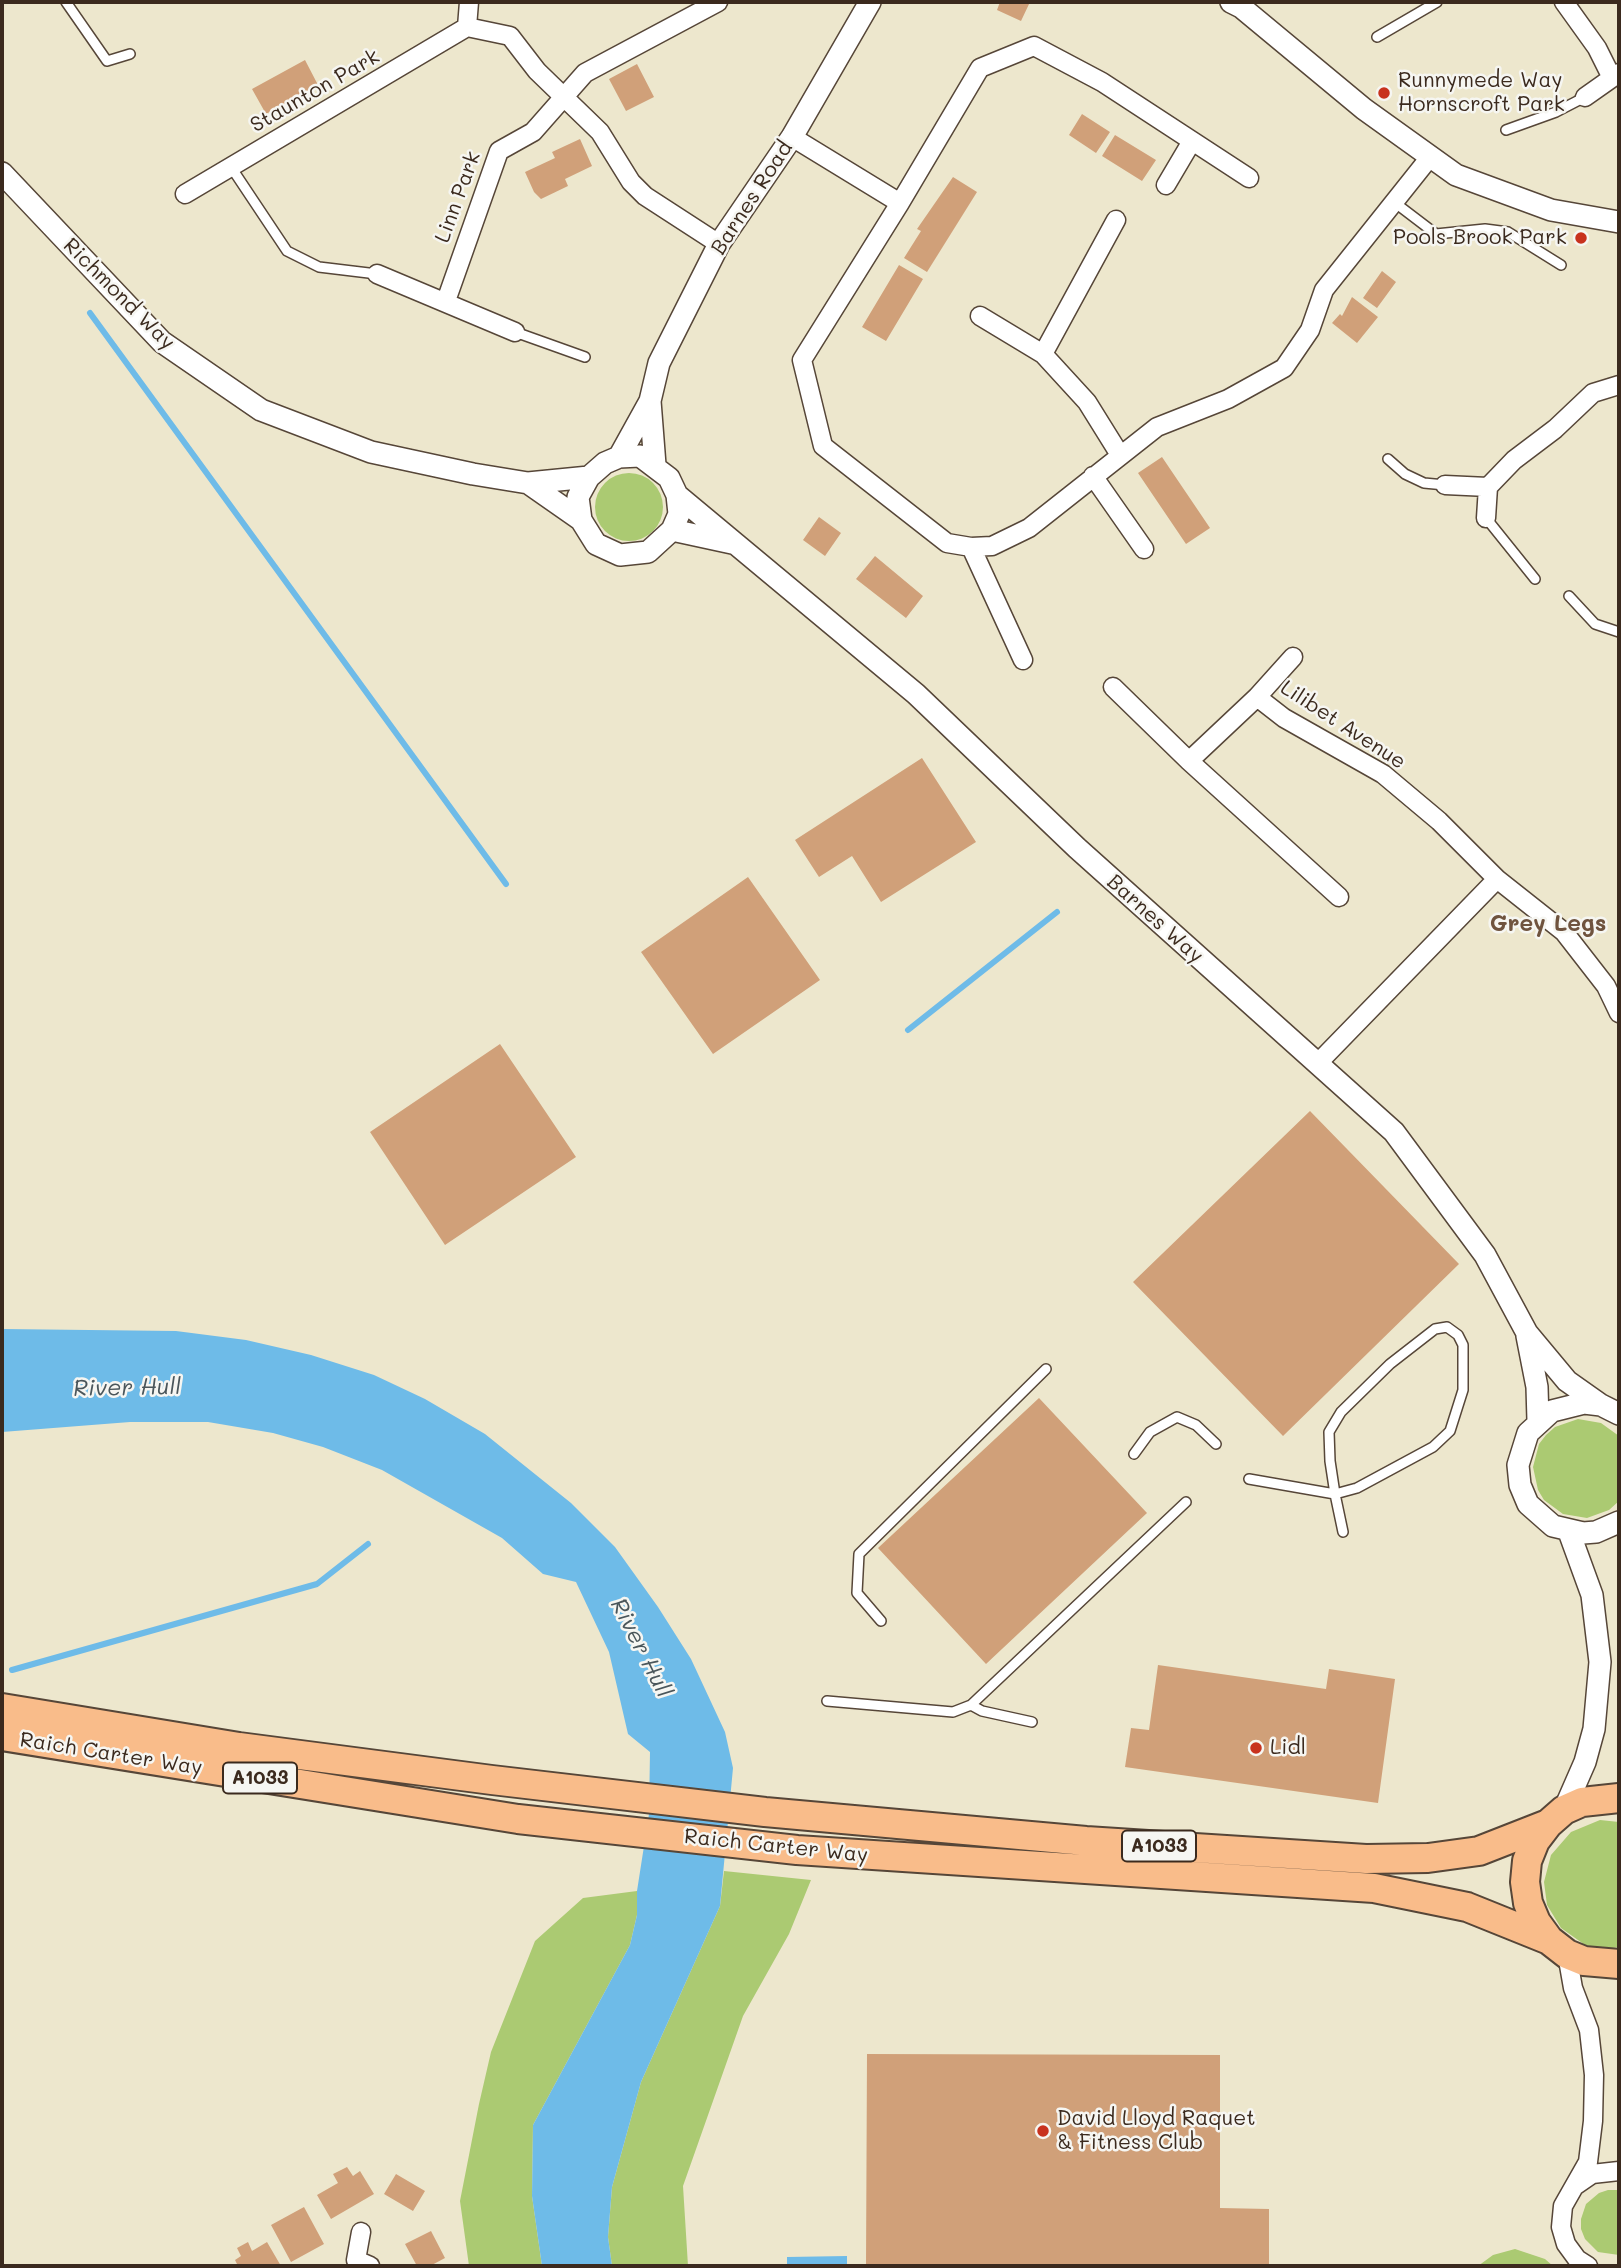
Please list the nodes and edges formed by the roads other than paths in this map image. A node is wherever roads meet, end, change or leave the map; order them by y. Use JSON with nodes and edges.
{"nodes":[{"id":1,"x":66,"y":2,"type":"edge"},
{"id":2,"x":469,"y":2,"type":"edge"},
{"id":3,"x":718,"y":2,"type":"edge"},
{"id":4,"x":870,"y":2,"type":"edge"},
{"id":5,"x":1437,"y":2,"type":"edge"},
{"id":6,"x":1564,"y":2,"type":"edge"},
{"id":7,"x":1239,"y":3,"type":"edge"},
{"id":8,"x":467,"y":27,"type":"junction"},
{"id":9,"x":1377,"y":37,"type":"dead end"},
{"id":10,"x":130,"y":54,"type":"dead end"},
{"id":11,"x":1615,"y":75,"type":"edge"},
{"id":12,"x":564,"y":97,"type":"junction"},
{"id":13,"x":1585,"y":97,"type":"joint"},
{"id":14,"x":1506,"y":130,"type":"dead end"},
{"id":15,"x":792,"y":137,"type":"junction"},
{"id":16,"x":1192,"y":141,"type":"junction"},
{"id":17,"x":1430,"y":157,"type":"junction"},
{"id":18,"x":231,"y":167,"type":"junction"},
{"id":19,"x":2,"y":173,"type":"edge"},
{"id":20,"x":1249,"y":178,"type":"dead end"},
{"id":21,"x":1166,"y":185,"type":"dead end"},
{"id":22,"x":185,"y":194,"type":"dead end"},
{"id":23,"x":1392,"y":201,"type":"junction"},
{"id":24,"x":900,"y":203,"type":"junction"},
{"id":25,"x":1116,"y":220,"type":"dead end"},
{"id":26,"x":1619,"y":222,"type":"edge"},
{"id":27,"x":719,"y":244,"type":"junction"},
{"id":28,"x":1561,"y":265,"type":"dead end"},
{"id":29,"x":377,"y":274,"type":"joint"},
{"id":30,"x":446,"y":301,"type":"junction"},
{"id":31,"x":980,"y":316,"type":"dead end"},
{"id":32,"x":515,"y":332,"type":"joint"},
{"id":33,"x":1043,"y":354,"type":"junction"},
{"id":34,"x":586,"y":357,"type":"dead end"},
{"id":35,"x":1619,"y":385,"type":"edge"},
{"id":36,"x":650,"y":401,"type":"junction"},
{"id":37,"x":1120,"y":455,"type":"junction"},
{"id":38,"x":620,"y":457,"type":"junction"},
{"id":39,"x":1388,"y":459,"type":"dead end"},
{"id":40,"x":656,"y":465,"type":"junction"},
{"id":41,"x":1093,"y":476,"type":"junction"},
{"id":42,"x":589,"y":477,"type":"junction"},
{"id":43,"x":528,"y":483,"type":"junction"},
{"id":44,"x":1445,"y":485,"type":"joint"},
{"id":45,"x":1488,"y":487,"type":"junction"},
{"id":46,"x":677,"y":495,"type":"junction"},
{"id":47,"x":1486,"y":518,"type":"joint"},
{"id":48,"x":581,"y":520,"type":"junction"},
{"id":49,"x":672,"y":530,"type":"junction"},
{"id":50,"x":737,"y":544,"type":"junction"},
{"id":51,"x":971,"y":547,"type":"junction"},
{"id":52,"x":1144,"y":549,"type":"dead end"},
{"id":53,"x":1535,"y":579,"type":"dead end"},
{"id":54,"x":1569,"y":596,"type":"dead end"},
{"id":55,"x":1619,"y":632,"type":"edge"},
{"id":56,"x":1293,"y":657,"type":"dead end"},
{"id":57,"x":1023,"y":660,"type":"dead end"},
{"id":58,"x":1114,"y":687,"type":"dead end"},
{"id":59,"x":1257,"y":697,"type":"junction"},
{"id":60,"x":1189,"y":761,"type":"junction"},
{"id":61,"x":1497,"y":879,"type":"junction"},
{"id":62,"x":1339,"y":897,"type":"dead end"},
{"id":63,"x":1619,"y":1013,"type":"edge"},
{"id":64,"x":1317,"y":1064,"type":"junction"},
{"id":65,"x":1527,"y":1334,"type":"junction"},
{"id":66,"x":1046,"y":1369,"type":"dead end"},
{"id":67,"x":1610,"y":1409,"type":"edge"},
{"id":68,"x":1538,"y":1421,"type":"junction"},
{"id":69,"x":1216,"y":1444,"type":"dead end"},
{"id":70,"x":1134,"y":1454,"type":"dead end"},
{"id":71,"x":1249,"y":1479,"type":"dead end"},
{"id":72,"x":1335,"y":1494,"type":"junction"},
{"id":73,"x":1186,"y":1502,"type":"dead end"},
{"id":74,"x":1619,"y":1522,"type":"edge"},
{"id":75,"x":1343,"y":1532,"type":"dead end"},
{"id":76,"x":1569,"y":1532,"type":"junction"},
{"id":77,"x":881,"y":1621,"type":"dead end"},
{"id":78,"x":827,"y":1701,"type":"dead end"},
{"id":79,"x":971,"y":1705,"type":"junction"},
{"id":80,"x":2,"y":1708,"type":"edge"},
{"id":81,"x":1032,"y":1722,"type":"dead end"},
{"id":82,"x":2,"y":1736,"type":"edge"},
{"id":83,"x":1619,"y":1798,"type":"edge"},
{"id":84,"x":1556,"y":1817,"type":"junction"},
{"id":85,"x":1558,"y":1947,"type":"junction"},
{"id":86,"x":1619,"y":1964,"type":"edge"},
{"id":87,"x":1619,"y":2171,"type":"edge"},
{"id":88,"x":1574,"y":2187,"type":"junction"},
{"id":89,"x":361,"y":2232,"type":"dead end"},
{"id":90,"x":356,"y":2264,"type":"edge"},
{"id":91,"x":1588,"y":2266,"type":"edge"}],
"edges":[{"from":1,"to":10,"type":"lane"},
{"from":2,"to":8,"type":"street"},
{"from":3,"to":12,"type":"street","name":"Linn Park"},
{"from":4,"to":15,"type":"street","name":"Barnes Road"},
{"from":5,"to":9,"type":"lane"},
{"from":6,"to":11,"type":"street"},
{"from":7,"to":17,"type":"street"},
{"from":8,"to":12,"type":"street"},
{"from":8,"to":18,"type":"street","name":"Staunton Park"},
{"from":11,"to":13,"type":"street"},
{"from":12,"to":27,"type":"street"},
{"from":12,"to":30,"type":"street","name":"Linn Park"},
{"from":13,"to":14,"type":"lane"},
{"from":15,"to":24,"type":"street"},
{"from":15,"to":27,"type":"street","name":"Barnes Road"},
{"from":16,"to":20,"type":"street"},
{"from":16,"to":21,"type":"street"},
{"from":16,"to":24,"type":"street"},
{"from":17,"to":23,"type":"street"},
{"from":17,"to":26,"type":"street"},
{"from":18,"to":22,"type":"street","name":"Staunton Park"},
{"from":18,"to":29,"type":"lane"},
{"from":19,"to":43,"type":"street","name":"Richmond Way"},
{"from":23,"to":28,"type":"lane"},
{"from":23,"to":37,"type":"street"},
{"from":24,"to":51,"type":"street"},
{"from":25,"to":33,"type":"street"},
{"from":27,"to":36,"type":"street","name":"Barnes Road"},
{"from":29,"to":30,"type":"street"},
{"from":30,"to":32,"type":"street"},
{"from":31,"to":33,"type":"street"},
{"from":32,"to":34,"type":"lane"},
{"from":33,"to":37,"type":"street"},
{"from":35,"to":45,"type":"street"},
{"from":36,"to":38,"type":"street","name":"Barnes Road"},
{"from":36,"to":40,"type":"street","name":"Barnes Road"},
{"from":37,"to":41,"type":"street"},
{"from":38,"to":40,"type":"street"},
{"from":38,"to":42,"type":"street"},
{"from":39,"to":44,"type":"lane"},
{"from":40,"to":46,"type":"street"},
{"from":41,"to":51,"type":"street"},
{"from":41,"to":52,"type":"street"},
{"from":42,"to":43,"type":"street","name":"Richmond Way"},
{"from":42,"to":48,"type":"street"},
{"from":43,"to":48,"type":"street","name":"Richmond Way"},
{"from":44,"to":45,"type":"street"},
{"from":45,"to":47,"type":"street"},
{"from":46,"to":49,"type":"street"},
{"from":46,"to":50,"type":"street","name":"Barnes Way"},
{"from":47,"to":53,"type":"lane"},
{"from":48,"to":49,"type":"street"},
{"from":49,"to":50,"type":"street","name":"Barnes Way"},
{"from":50,"to":64,"type":"street","name":"Barnes Way"},
{"from":51,"to":57,"type":"street"},
{"from":54,"to":55,"type":"lane"},
{"from":56,"to":59,"type":"street","name":"Lilibet Avenue"},
{"from":58,"to":60,"type":"street"},
{"from":59,"to":60,"type":"street","name":"Lilibet Avenue"},
{"from":59,"to":61,"type":"street","name":"Lilibet Avenue"},
{"from":60,"to":62,"type":"street"},
{"from":61,"to":63,"type":"street","name":"Lilibet Avenue"},
{"from":61,"to":64,"type":"street"},
{"from":64,"to":65,"type":"street","name":"Barnes Way"},
{"from":65,"to":67,"type":"street","name":"Barnes Way"},
{"from":65,"to":68,"type":"street","name":"Barnes Way"},
{"from":66,"to":77,"type":"lane"},
{"from":67,"to":68,"type":"street"},
{"from":68,"to":76,"type":"street"},
{"from":69,"to":70,"type":"lane"},
{"from":71,"to":72,"type":"lane"},
{"from":72,"to":72,"type":"lane"},
{"from":72,"to":75,"type":"lane"},
{"from":73,"to":79,"type":"lane"},
{"from":74,"to":76,"type":"street"},
{"from":76,"to":84,"type":"street"},
{"from":78,"to":79,"type":"lane"},
{"from":79,"to":81,"type":"lane"},
{"from":80,"to":84,"type":"highway","name":"Raich Carter Way","number":"A1033"},
{"from":82,"to":85,"type":"highway","name":"Raich Carter Way","number":"A1033"},
{"from":83,"to":84,"type":"highway","number":"A1033"},
{"from":84,"to":85,"type":"highway"},
{"from":85,"to":86,"type":"highway","number":"A1033"},
{"from":85,"to":88,"type":"street"},
{"from":87,"to":88,"type":"street"},
{"from":88,"to":91,"type":"street"},
{"from":89,"to":90,"type":"street"}]}
